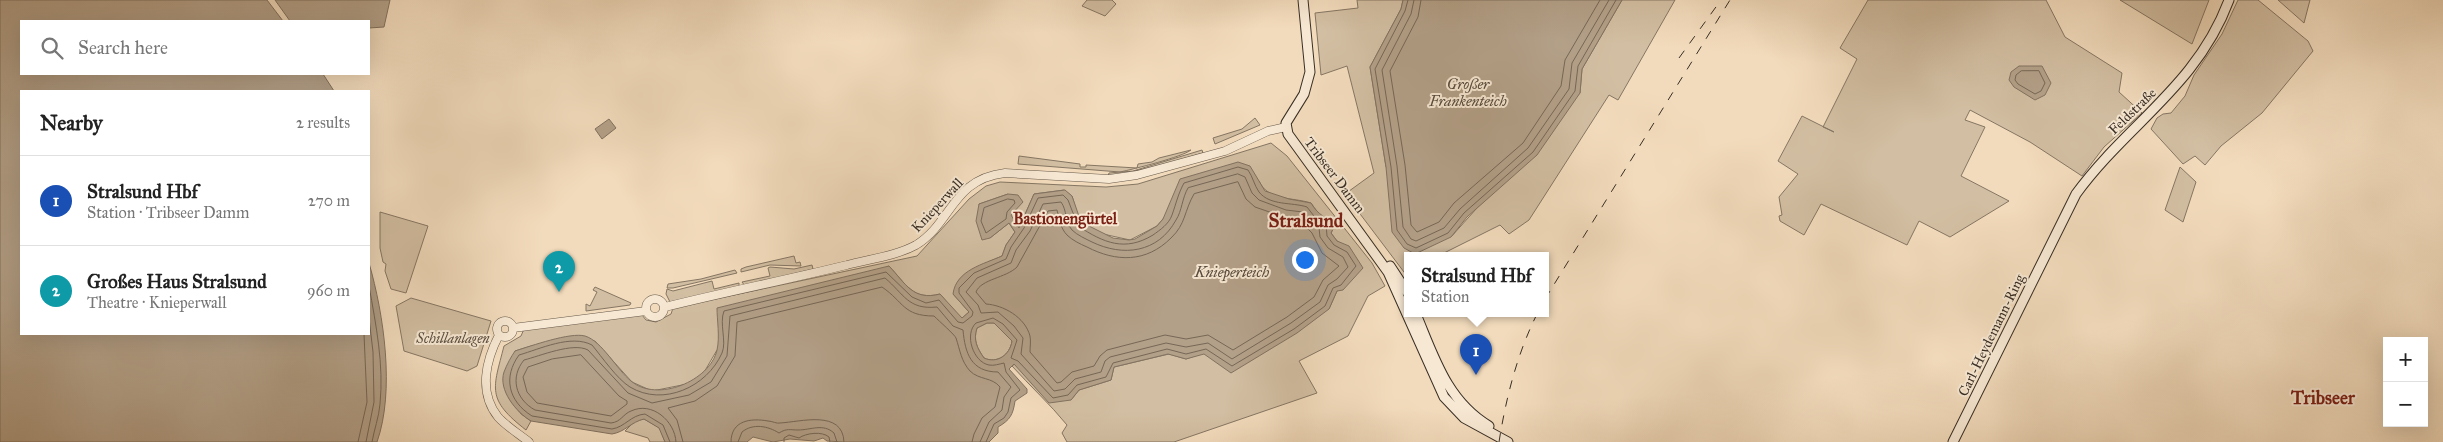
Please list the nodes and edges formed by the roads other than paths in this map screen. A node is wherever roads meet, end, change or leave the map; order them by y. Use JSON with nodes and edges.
{"nodes":[{"id":1,"x":1303,"y":0,"type":"edge"},
{"id":2,"x":2228,"y":0,"type":"edge"},
{"id":3,"x":1286,"y":127,"type":"junction"},
{"id":4,"x":1364,"y":238,"type":"junction"},
{"id":5,"x":2053,"y":240,"type":"joint"},
{"id":6,"x":1404,"y":288,"type":"edge"},
{"id":7,"x":1404,"y":306,"type":"edge"},
{"id":8,"x":665,"y":307,"type":"junction"},
{"id":9,"x":646,"y":311,"type":"junction"},
{"id":10,"x":1409,"y":317,"type":"edge"},
{"id":11,"x":1417,"y":317,"type":"edge"},
{"id":12,"x":513,"y":328,"type":"junction"},
{"id":13,"x":499,"y":334,"type":"junction"},
{"id":14,"x":529,"y":442,"type":"edge"},
{"id":15,"x":1508,"y":442,"type":"edge"},
{"id":16,"x":1515,"y":442,"type":"edge"},
{"id":17,"x":1953,"y":442,"type":"edge"}],
"edges":[{"from":1,"to":3,"type":"main road"},
{"from":2,"to":5,"type":"main road","name":"Feldstraße"},
{"from":3,"to":4,"type":"main road","name":"Tribseer Damm"},
{"from":3,"to":8,"type":"street","name":"Knieperwall"},
{"from":4,"to":6,"type":"main road","name":"Tribseer Damm"},
{"from":4,"to":7,"type":"main road","name":"Tribseer Damm"},
{"from":5,"to":17,"type":"main road","name":"Carl-Heydemann-Ring"},
{"from":8,"to":9,"type":"street","name":"Knieperwall"},
{"from":8,"to":9,"type":"street","name":"Knieperwall"},
{"from":9,"to":12,"type":"street","name":"Knieperwall"},
{"from":10,"to":15,"type":"main road","name":"Tribseer Damm"},
{"from":11,"to":16,"type":"main road"},
{"from":12,"to":13,"type":"street"},
{"from":12,"to":13,"type":"street"},
{"from":13,"to":14,"type":"street"}]}
